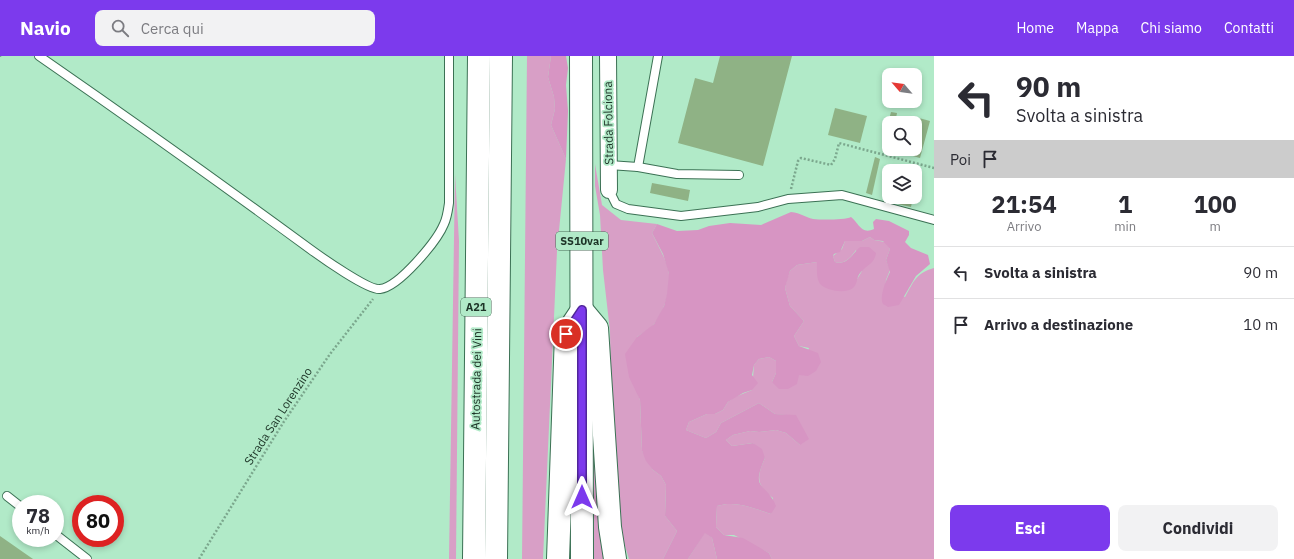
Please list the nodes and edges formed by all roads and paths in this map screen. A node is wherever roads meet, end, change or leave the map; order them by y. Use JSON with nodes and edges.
{"nodes":[{"id":1,"x":39,"y":56,"type":"edge"},
{"id":2,"x":449,"y":56,"type":"edge"},
{"id":3,"x":479,"y":56,"type":"edge"},
{"id":4,"x":500,"y":56,"type":"edge"},
{"id":5,"x":581,"y":56,"type":"edge"},
{"id":6,"x":608,"y":56,"type":"edge"},
{"id":7,"x":658,"y":56,"type":"edge"},
{"id":8,"x":609,"y":165,"type":"junction"},
{"id":9,"x":638,"y":167,"type":"junction"},
{"id":10,"x":934,"y":168,"type":"edge"},
{"id":11,"x":739,"y":176,"type":"dead end"},
{"id":12,"x":609,"y":190,"type":"joint"},
{"id":13,"x":788,"y":199,"type":"junction"},
{"id":14,"x":934,"y":220,"type":"edge"},
{"id":15,"x":380,"y":290,"type":"junction"},
{"id":16,"x":582,"y":310,"type":"junction"},
{"id":17,"x":7,"y":496,"type":"dead end"},
{"id":18,"x":12,"y":500,"type":"edge"},
{"id":19,"x":64,"y":541,"type":"edge"},
{"id":20,"x":87,"y":559,"type":"edge"},
{"id":21,"x":199,"y":559,"type":"edge"},
{"id":22,"x":474,"y":559,"type":"edge"},
{"id":23,"x":496,"y":559,"type":"edge"},
{"id":24,"x":558,"y":559,"type":"edge"},
{"id":25,"x":582,"y":559,"type":"edge"},
{"id":26,"x":614,"y":559,"type":"edge"}],
"edges":[{"from":1,"to":15,"type":"lane"},
{"from":2,"to":15,"type":"lane"},
{"from":3,"to":22,"type":"highway","name":"Autostrada dei Vini","number":"A21"},
{"from":4,"to":23,"type":"highway","name":"Autostrada dei Vini","number":"A21"},
{"from":5,"to":16,"type":"highway","number":"SS10var"},
{"from":6,"to":8,"type":"street","name":"Strada Folciona"},
{"from":7,"to":9,"type":"lane"},
{"from":8,"to":9,"type":"lane"},
{"from":8,"to":12,"type":"street","name":"Strada Folciona"},
{"from":9,"to":11,"type":"lane"},
{"from":10,"to":13,"type":"path"},
{"from":12,"to":13,"type":"lane"},
{"from":13,"to":14,"type":"lane"},
{"from":15,"to":21,"type":"path","name":"Strada San Lorenzino"},
{"from":16,"to":24,"type":"highway"},
{"from":16,"to":25,"type":"highway","number":"SS10var"},
{"from":16,"to":26,"type":"highway"},
{"from":17,"to":18,"type":"lane"},
{"from":19,"to":20,"type":"lane"}]}
